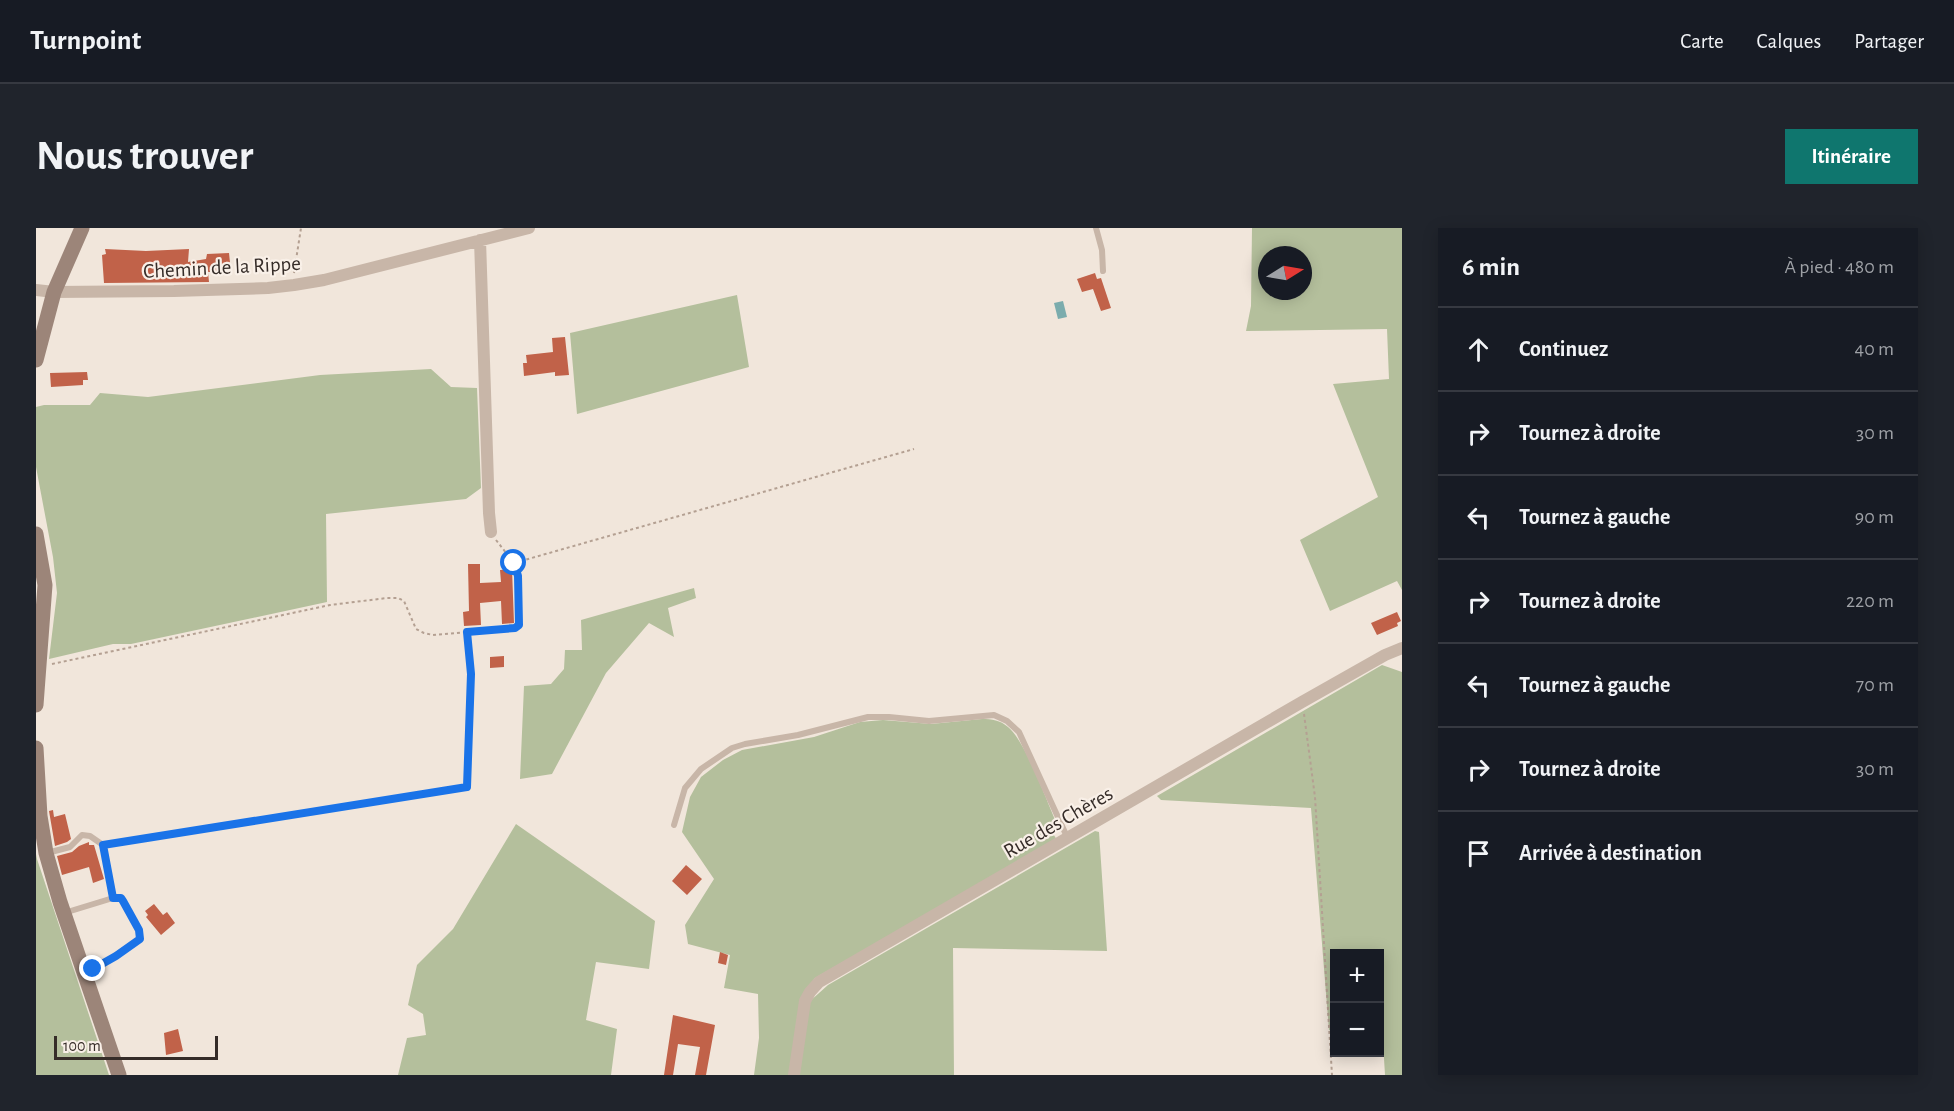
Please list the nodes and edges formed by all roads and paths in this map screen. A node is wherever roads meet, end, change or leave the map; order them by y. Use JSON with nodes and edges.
{"nodes":[{"id":1,"x":82,"y":228,"type":"edge"},
{"id":2,"x":301,"y":228,"type":"edge"},
{"id":3,"x":529,"y":228,"type":"edge"},
{"id":4,"x":1096,"y":228,"type":"edge"},
{"id":5,"x":480,"y":240,"type":"junction"},
{"id":6,"x":1103,"y":271,"type":"dead end"},
{"id":7,"x":288,"y":286,"type":"junction"},
{"id":8,"x":36,"y":290,"type":"edge"},
{"id":9,"x":54,"y":292,"type":"junction"},
{"id":10,"x":36,"y":360,"type":"edge"},
{"id":11,"x":914,"y":449,"type":"dead end"},
{"id":12,"x":491,"y":532,"type":"joint"},
{"id":13,"x":36,"y":534,"type":"edge"},
{"id":14,"x":514,"y":563,"type":"junction"},
{"id":15,"x":467,"y":632,"type":"junction"},
{"id":16,"x":1402,"y":648,"type":"edge"},
{"id":17,"x":38,"y":665,"type":"junction"},
{"id":18,"x":1302,"y":702,"type":"junction"},
{"id":19,"x":36,"y":705,"type":"edge"},
{"id":20,"x":36,"y":748,"type":"edge"},
{"id":21,"x":674,"y":825,"type":"dead end"},
{"id":22,"x":1068,"y":839,"type":"junction"},
{"id":23,"x":103,"y":845,"type":"junction"},
{"id":24,"x":46,"y":853,"type":"junction"},
{"id":25,"x":113,"y":898,"type":"junction"},
{"id":26,"x":64,"y":914,"type":"junction"},
{"id":27,"x":84,"y":972,"type":"junction"},
{"id":28,"x":119,"y":1075,"type":"edge"},
{"id":29,"x":794,"y":1075,"type":"edge"},
{"id":30,"x":1332,"y":1075,"type":"edge"}],
"edges":[{"from":1,"to":9,"type":"street"},
{"from":2,"to":7,"type":"path"},
{"from":3,"to":5,"type":"street","name":"Chemin de la Rippe"},
{"from":4,"to":6,"type":"lane"},
{"from":5,"to":7,"type":"street","name":"Chemin de la Rippe"},
{"from":5,"to":12,"type":"street"},
{"from":7,"to":9,"type":"street","name":"Chemin de la Rippe"},
{"from":8,"to":9,"type":"street","name":"Chemin de la Rippe"},
{"from":9,"to":10,"type":"street"},
{"from":11,"to":14,"type":"path"},
{"from":12,"to":14,"type":"path"},
{"from":13,"to":17,"type":"street"},
{"from":14,"to":15,"type":"path"},
{"from":15,"to":17,"type":"path"},
{"from":15,"to":23,"type":"path"},
{"from":16,"to":18,"type":"street","name":"Rue des Chères"},
{"from":17,"to":19,"type":"street"},
{"from":18,"to":22,"type":"street","name":"Rue des Chères"},
{"from":18,"to":30,"type":"path"},
{"from":20,"to":24,"type":"street"},
{"from":21,"to":22,"type":"lane"},
{"from":22,"to":29,"type":"street","name":"Rue des Chères"},
{"from":23,"to":24,"type":"lane"},
{"from":23,"to":25,"type":"path"},
{"from":24,"to":26,"type":"street"},
{"from":25,"to":26,"type":"lane"},
{"from":25,"to":27,"type":"lane"},
{"from":26,"to":27,"type":"street"},
{"from":27,"to":28,"type":"street"}]}
